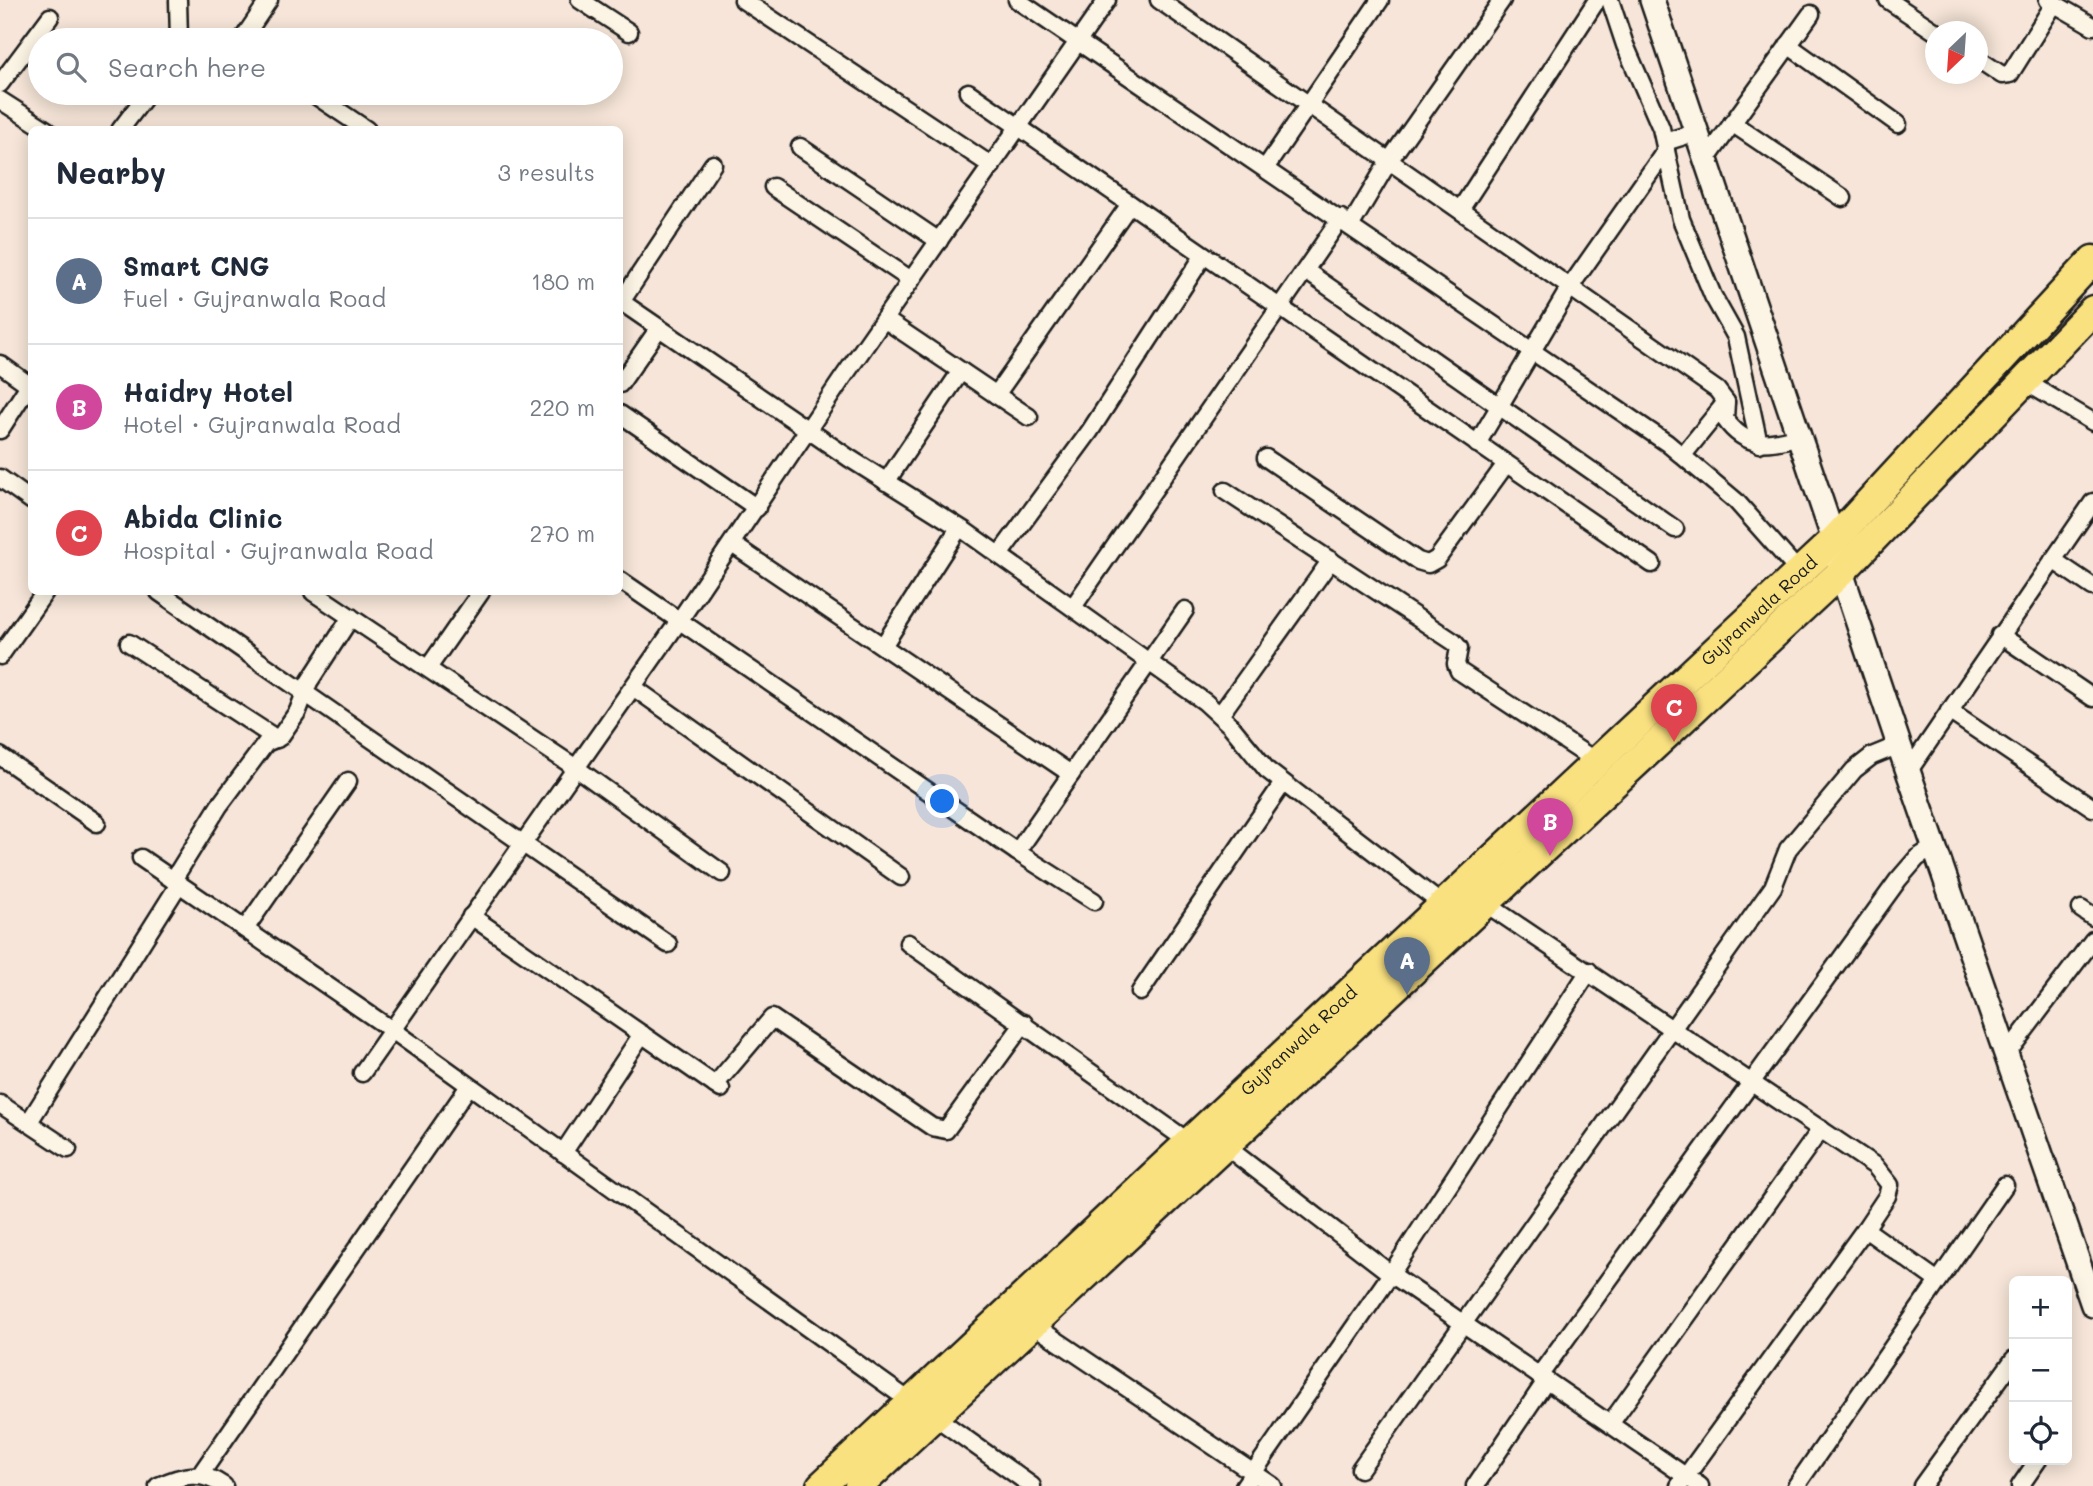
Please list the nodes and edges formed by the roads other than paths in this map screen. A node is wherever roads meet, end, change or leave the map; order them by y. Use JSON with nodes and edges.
{"nodes":[{"id":1,"x":178,"y":0,"type":"edge"},
{"id":2,"x":269,"y":0,"type":"edge"},
{"id":3,"x":580,"y":0,"type":"edge"},
{"id":4,"x":743,"y":0,"type":"edge"},
{"id":5,"x":1017,"y":0,"type":"edge"},
{"id":6,"x":1107,"y":0,"type":"edge"},
{"id":7,"x":1159,"y":0,"type":"edge"},
{"id":8,"x":1380,"y":0,"type":"edge"},
{"id":9,"x":1502,"y":0,"type":"edge"},
{"id":10,"x":1597,"y":0,"type":"edge"},
{"id":11,"x":1610,"y":0,"type":"edge"},
{"id":12,"x":1653,"y":0,"type":"edge"},
{"id":13,"x":1888,"y":0,"type":"edge"},
{"id":14,"x":2051,"y":2,"type":"edge"},
{"id":15,"x":1811,"y":14,"type":"dead end"},
{"id":16,"x":50,"y":17,"type":"dead end"},
{"id":17,"x":1925,"y":25,"type":"edge"},
{"id":18,"x":2093,"y":26,"type":"edge"},
{"id":19,"x":42,"y":28,"type":"edge"},
{"id":20,"x":179,"y":28,"type":"edge"},
{"id":21,"x":250,"y":28,"type":"edge"},
{"id":22,"x":623,"y":28,"type":"edge"},
{"id":23,"x":623,"y":28,"type":"edge"},
{"id":24,"x":629,"y":32,"type":"dead end"},
{"id":25,"x":1078,"y":40,"type":"junction"},
{"id":26,"x":1788,"y":45,"type":"junction"},
{"id":27,"x":28,"y":47,"type":"edge"},
{"id":28,"x":1988,"y":66,"type":"edge"},
{"id":29,"x":0,"y":85,"type":"edge"},
{"id":30,"x":968,"y":92,"type":"dead end"},
{"id":31,"x":0,"y":100,"type":"edge"},
{"id":32,"x":1308,"y":104,"type":"junction"},
{"id":33,"x":139,"y":105,"type":"edge"},
{"id":34,"x":328,"y":105,"type":"edge"},
{"id":35,"x":1732,"y":123,"type":"junction"},
{"id":36,"x":1898,"y":124,"type":"dead end"},
{"id":37,"x":41,"y":126,"type":"edge"},
{"id":38,"x":123,"y":126,"type":"edge"},
{"id":39,"x":356,"y":126,"type":"edge"},
{"id":40,"x":1019,"y":128,"type":"junction"},
{"id":41,"x":1697,"y":132,"type":"junction"},
{"id":42,"x":1666,"y":146,"type":"junction"},
{"id":43,"x":800,"y":147,"type":"dead end"},
{"id":44,"x":1706,"y":160,"type":"junction"},
{"id":45,"x":1389,"y":161,"type":"junction"},
{"id":46,"x":713,"y":164,"type":"dead end"},
{"id":47,"x":992,"y":166,"type":"junction"},
{"id":48,"x":1266,"y":167,"type":"junction"},
{"id":49,"x":773,"y":187,"type":"dead end"},
{"id":50,"x":1843,"y":198,"type":"dead end"},
{"id":51,"x":1130,"y":204,"type":"junction"},
{"id":52,"x":1460,"y":210,"type":"junction"},
{"id":53,"x":1346,"y":221,"type":"junction"},
{"id":54,"x":939,"y":241,"type":"junction"},
{"id":55,"x":1204,"y":256,"type":"junction"},
{"id":56,"x":2093,"y":260,"type":"edge"},
{"id":57,"x":1306,"y":271,"type":"junction"},
{"id":58,"x":911,"y":280,"type":"junction"},
{"id":59,"x":1570,"y":287,"type":"junction"},
{"id":60,"x":623,"y":298,"type":"edge"},
{"id":61,"x":623,"y":304,"type":"edge"},
{"id":62,"x":1281,"y":309,"type":"junction"},
{"id":63,"x":2093,"y":310,"type":"edge"},
{"id":64,"x":884,"y":319,"type":"junction"},
{"id":65,"x":659,"y":328,"type":"junction"},
{"id":66,"x":1533,"y":350,"type":"junction"},
{"id":67,"x":0,"y":364,"type":"edge"},
{"id":68,"x":961,"y":370,"type":"junction"},
{"id":69,"x":623,"y":380,"type":"edge"},
{"id":70,"x":2024,"y":382,"type":"junction"},
{"id":71,"x":28,"y":385,"type":"edge"},
{"id":72,"x":28,"y":389,"type":"edge"},
{"id":73,"x":996,"y":395,"type":"junction"},
{"id":74,"x":1726,"y":402,"type":"junction"},
{"id":75,"x":1499,"y":406,"type":"junction"},
{"id":76,"x":623,"y":416,"type":"edge"},
{"id":77,"x":1030,"y":417,"type":"dead end"},
{"id":78,"x":2093,"y":422,"type":"edge"},
{"id":79,"x":0,"y":430,"type":"edge"},
{"id":80,"x":808,"y":430,"type":"junction"},
{"id":81,"x":1799,"y":436,"type":"junction"},
{"id":82,"x":1759,"y":443,"type":"junction"},
{"id":83,"x":1477,"y":444,"type":"junction"},
{"id":84,"x":1683,"y":455,"type":"junction"},
{"id":85,"x":1266,"y":458,"type":"dead end"},
{"id":86,"x":1506,"y":464,"type":"junction"},
{"id":87,"x":0,"y":478,"type":"edge"},
{"id":88,"x":887,"y":482,"type":"junction"},
{"id":89,"x":1226,"y":491,"type":"dead end"},
{"id":90,"x":28,"y":498,"type":"edge"},
{"id":91,"x":2093,"y":502,"type":"edge"},
{"id":92,"x":757,"y":508,"type":"junction"},
{"id":93,"x":960,"y":528,"type":"junction"},
{"id":94,"x":1675,"y":529,"type":"dead end"},
{"id":95,"x":1834,"y":540,"type":"junction"},
{"id":96,"x":732,"y":544,"type":"junction"},
{"id":97,"x":999,"y":555,"type":"junction"},
{"id":98,"x":1331,"y":560,"type":"junction"},
{"id":99,"x":2053,"y":560,"type":"junction"},
{"id":100,"x":1652,"y":564,"type":"dead end"},
{"id":101,"x":1799,"y":572,"type":"junction"},
{"id":102,"x":1841,"y":572,"type":"junction"},
{"id":103,"x":623,"y":582,"type":"edge"},
{"id":104,"x":2093,"y":587,"type":"edge"},
{"id":105,"x":43,"y":595,"type":"edge"},
{"id":106,"x":163,"y":595,"type":"edge"},
{"id":107,"x":318,"y":595,"type":"edge"},
{"id":108,"x":479,"y":595,"type":"edge"},
{"id":109,"x":1073,"y":607,"type":"junction"},
{"id":110,"x":1185,"y":610,"type":"dead end"},
{"id":111,"x":351,"y":617,"type":"junction"},
{"id":112,"x":679,"y":621,"type":"junction"},
{"id":113,"x":2000,"y":635,"type":"junction"},
{"id":114,"x":129,"y":643,"type":"dead end"},
{"id":115,"x":883,"y":646,"type":"junction"},
{"id":116,"x":0,"y":656,"type":"edge"},
{"id":117,"x":1150,"y":662,"type":"junction"},
{"id":118,"x":428,"y":668,"type":"junction"},
{"id":119,"x":633,"y":687,"type":"junction"},
{"id":120,"x":304,"y":693,"type":"junction"},
{"id":121,"x":2093,"y":698,"type":"edge"},
{"id":122,"x":1949,"y":711,"type":"junction"},
{"id":123,"x":1220,"y":715,"type":"junction"},
{"id":124,"x":277,"y":739,"type":"junction"},
{"id":125,"x":1899,"y":745,"type":"junction"},
{"id":126,"x":0,"y":756,"type":"edge"},
{"id":127,"x":1597,"y":762,"type":"junction"},
{"id":128,"x":576,"y":768,"type":"junction"},
{"id":129,"x":1908,"y":772,"type":"junction"},
{"id":130,"x":1072,"y":775,"type":"junction"},
{"id":131,"x":348,"y":781,"type":"dead end"},
{"id":132,"x":1283,"y":782,"type":"junction"},
{"id":133,"x":2093,"y":808,"type":"edge"},
{"id":134,"x":97,"y":823,"type":"dead end"},
{"id":135,"x":522,"y":844,"type":"junction"},
{"id":136,"x":1934,"y":847,"type":"junction"},
{"id":137,"x":1017,"y":852,"type":"junction"},
{"id":138,"x":141,"y":858,"type":"dead end"},
{"id":139,"x":722,"y":873,"type":"dead end"},
{"id":140,"x":901,"y":877,"type":"dead end"},
{"id":141,"x":176,"y":882,"type":"junction"},
{"id":142,"x":1094,"y":901,"type":"dead end"},
{"id":143,"x":1485,"y":903,"type":"junction"},
{"id":144,"x":1443,"y":905,"type":"junction"},
{"id":145,"x":471,"y":916,"type":"junction"},
{"id":146,"x":245,"y":929,"type":"junction"},
{"id":147,"x":2093,"y":940,"type":"edge"},
{"id":148,"x":908,"y":943,"type":"dead end"},
{"id":149,"x":668,"y":944,"type":"dead end"},
{"id":150,"x":1589,"y":971,"type":"junction"},
{"id":151,"x":1140,"y":992,"type":"dead end"},
{"id":152,"x":1024,"y":1023,"type":"junction"},
{"id":153,"x":1673,"y":1029,"type":"junction"},
{"id":154,"x":392,"y":1030,"type":"junction"},
{"id":155,"x":642,"y":1034,"type":"junction"},
{"id":156,"x":2006,"y":1055,"type":"junction"},
{"id":157,"x":362,"y":1073,"type":"dead end"},
{"id":158,"x":1751,"y":1084,"type":"junction"},
{"id":159,"x":469,"y":1086,"type":"junction"},
{"id":160,"x":0,"y":1104,"type":"edge"},
{"id":161,"x":29,"y":1122,"type":"junction"},
{"id":162,"x":1821,"y":1129,"type":"junction"},
{"id":163,"x":1189,"y":1142,"type":"junction"},
{"id":164,"x":1224,"y":1145,"type":"junction"},
{"id":165,"x":68,"y":1149,"type":"dead end"},
{"id":166,"x":563,"y":1153,"type":"junction"},
{"id":167,"x":2005,"y":1185,"type":"dead end"},
{"id":168,"x":1865,"y":1229,"type":"junction"},
{"id":169,"x":1391,"y":1274,"type":"junction"},
{"id":170,"x":1938,"y":1281,"type":"junction"},
{"id":171,"x":2093,"y":1305,"type":"edge"},
{"id":172,"x":1032,"y":1324,"type":"junction"},
{"id":173,"x":1465,"y":1325,"type":"junction"},
{"id":174,"x":2009,"y":1366,"type":"edge"},
{"id":175,"x":1543,"y":1378,"type":"junction"},
{"id":176,"x":923,"y":1409,"type":"junction"},
{"id":177,"x":1610,"y":1424,"type":"junction"},
{"id":178,"x":2035,"y":1465,"type":"edge"},
{"id":179,"x":1360,"y":1469,"type":"dead end"},
{"id":180,"x":200,"y":1475,"type":"junction"},
{"id":181,"x":1249,"y":1480,"type":"edge"},
{"id":182,"x":1682,"y":1481,"type":"edge"},
{"id":183,"x":158,"y":1486,"type":"edge"},
{"id":184,"x":224,"y":1486,"type":"edge"},
{"id":185,"x":821,"y":1486,"type":"edge"},
{"id":186,"x":859,"y":1486,"type":"edge"},
{"id":187,"x":1032,"y":1486,"type":"edge"},
{"id":188,"x":1273,"y":1486,"type":"edge"},
{"id":189,"x":1475,"y":1486,"type":"edge"},
{"id":190,"x":1700,"y":1486,"type":"edge"},
{"id":191,"x":1796,"y":1486,"type":"edge"},
{"id":192,"x":1922,"y":1486,"type":"edge"},
{"id":193,"x":2020,"y":1486,"type":"edge"}],
"edges":[{"from":1,"to":20,"type":"street"},
{"from":2,"to":21,"type":"street"},
{"from":3,"to":23,"type":"street"},
{"from":4,"to":47,"type":"street"},
{"from":5,"to":25,"type":"street"},
{"from":6,"to":25,"type":"street"},
{"from":7,"to":32,"type":"street"},
{"from":8,"to":32,"type":"street"},
{"from":9,"to":45,"type":"street"},
{"from":10,"to":52,"type":"street"},
{"from":11,"to":42,"type":"street"},
{"from":12,"to":41,"type":"main road"},
{"from":13,"to":17,"type":"street"},
{"from":14,"to":18,"type":"street"},
{"from":14,"to":28,"type":"street"},
{"from":15,"to":26,"type":"street"},
{"from":16,"to":19,"type":"street"},
{"from":22,"to":24,"type":"street"},
{"from":25,"to":40,"type":"street"},
{"from":25,"to":48,"type":"street"},
{"from":26,"to":35,"type":"street"},
{"from":26,"to":36,"type":"street"},
{"from":27,"to":29,"type":"street"},
{"from":30,"to":40,"type":"street"},
{"from":31,"to":37,"type":"street"},
{"from":32,"to":45,"type":"street"},
{"from":32,"to":48,"type":"street"},
{"from":33,"to":38,"type":"street"},
{"from":34,"to":39,"type":"street"},
{"from":35,"to":44,"type":"street"},
{"from":35,"to":50,"type":"street"},
{"from":40,"to":47,"type":"street"},
{"from":40,"to":51,"type":"street"},
{"from":41,"to":42,"type":"street"},
{"from":41,"to":44,"type":"main road"},
{"from":42,"to":59,"type":"street"},
{"from":42,"to":82,"type":"street"},
{"from":43,"to":54,"type":"street"},
{"from":44,"to":81,"type":"main road"},
{"from":45,"to":52,"type":"street"},
{"from":45,"to":53,"type":"street"},
{"from":46,"to":60,"type":"street"},
{"from":47,"to":54,"type":"street"},
{"from":48,"to":53,"type":"street"},
{"from":49,"to":58,"type":"street"},
{"from":51,"to":55,"type":"street"},
{"from":51,"to":73,"type":"street"},
{"from":52,"to":59,"type":"street"},
{"from":53,"to":57,"type":"street"},
{"from":53,"to":66,"type":"street"},
{"from":54,"to":58,"type":"street"},
{"from":55,"to":62,"type":"street"},
{"from":55,"to":97,"type":"street"},
{"from":56,"to":95,"type":"highway","name":"Gujranwala Road"},
{"from":57,"to":62,"type":"street"},
{"from":57,"to":75,"type":"street"},
{"from":58,"to":64,"type":"street"},
{"from":59,"to":66,"type":"street"},
{"from":59,"to":74,"type":"street"},
{"from":61,"to":65,"type":"street"},
{"from":62,"to":83,"type":"street"},
{"from":62,"to":109,"type":"street"},
{"from":63,"to":70,"type":"highway","name":"Gujranwala Road"},
{"from":64,"to":68,"type":"street"},
{"from":64,"to":80,"type":"street"},
{"from":65,"to":69,"type":"street"},
{"from":65,"to":80,"type":"street"},
{"from":66,"to":75,"type":"street"},
{"from":66,"to":84,"type":"street"},
{"from":67,"to":71,"type":"street"},
{"from":68,"to":73,"type":"street"},
{"from":68,"to":88,"type":"street"},
{"from":70,"to":78,"type":"street"},
{"from":70,"to":102,"type":"highway","name":"Gujranwala Road"},
{"from":72,"to":79,"type":"street"},
{"from":73,"to":77,"type":"street"},
{"from":74,"to":82,"type":"street"},
{"from":74,"to":84,"type":"street"},
{"from":75,"to":83,"type":"street"},
{"from":75,"to":94,"type":"street"},
{"from":76,"to":92,"type":"street"},
{"from":80,"to":88,"type":"street"},
{"from":80,"to":92,"type":"street"},
{"from":81,"to":82,"type":"street"},
{"from":81,"to":95,"type":"main road"},
{"from":83,"to":86,"type":"street"},
{"from":84,"to":101,"type":"street"},
{"from":85,"to":86,"type":"street"},
{"from":86,"to":100,"type":"street"},
{"from":87,"to":90,"type":"street"},
{"from":88,"to":93,"type":"street"},
{"from":89,"to":98,"type":"street"},
{"from":91,"to":99,"type":"street"},
{"from":92,"to":96,"type":"street"},
{"from":93,"to":97,"type":"street"},
{"from":93,"to":115,"type":"street"},
{"from":95,"to":101,"type":"highway","name":"Gujranwala Road"},
{"from":95,"to":102,"type":"main road"},
{"from":96,"to":112,"type":"street"},
{"from":96,"to":115,"type":"street"},
{"from":97,"to":109,"type":"street"},
{"from":98,"to":123,"type":"street"},
{"from":98,"to":127,"type":"street"},
{"from":99,"to":104,"type":"street"},
{"from":99,"to":113,"type":"street"},
{"from":101,"to":127,"type":"highway","name":"Gujranwala Road"},
{"from":102,"to":125,"type":"main road"},
{"from":102,"to":143,"type":"highway","name":"Gujranwala Road"},
{"from":103,"to":112,"type":"street"},
{"from":105,"to":116,"type":"street"},
{"from":106,"to":120,"type":"street"},
{"from":107,"to":111,"type":"street"},
{"from":108,"to":118,"type":"street"},
{"from":109,"to":117,"type":"street"},
{"from":110,"to":117,"type":"street"},
{"from":111,"to":118,"type":"street"},
{"from":111,"to":120,"type":"street"},
{"from":112,"to":119,"type":"street"},
{"from":112,"to":137,"type":"street"},
{"from":113,"to":121,"type":"street"},
{"from":113,"to":122,"type":"street"},
{"from":114,"to":124,"type":"street"},
{"from":115,"to":130,"type":"street"},
{"from":117,"to":123,"type":"street"},
{"from":117,"to":130,"type":"street"},
{"from":118,"to":128,"type":"street"},
{"from":119,"to":128,"type":"street"},
{"from":119,"to":140,"type":"street"},
{"from":120,"to":124,"type":"street"},
{"from":120,"to":135,"type":"street"},
{"from":122,"to":129,"type":"street"},
{"from":122,"to":133,"type":"street"},
{"from":123,"to":132,"type":"street"},
{"from":124,"to":141,"type":"street"},
{"from":125,"to":129,"type":"main road"},
{"from":125,"to":153,"type":"street"},
{"from":126,"to":134,"type":"street"},
{"from":127,"to":144,"type":"highway","name":"Gujranwala Road"},
{"from":128,"to":135,"type":"street"},
{"from":128,"to":139,"type":"street"},
{"from":129,"to":136,"type":"main road"},
{"from":130,"to":137,"type":"street"},
{"from":131,"to":146,"type":"street"},
{"from":132,"to":144,"type":"street"},
{"from":132,"to":151,"type":"street"},
{"from":135,"to":145,"type":"street"},
{"from":135,"to":149,"type":"street"},
{"from":136,"to":156,"type":"main road"},
{"from":136,"to":158,"type":"street"},
{"from":137,"to":142,"type":"street"},
{"from":138,"to":141,"type":"street"},
{"from":141,"to":146,"type":"street"},
{"from":141,"to":161,"type":"street"},
{"from":143,"to":150,"type":"street"},
{"from":143,"to":164,"type":"highway","name":"Gujranwala Road"},
{"from":144,"to":163,"type":"highway","name":"Gujranwala Road"},
{"from":145,"to":154,"type":"street"},
{"from":145,"to":155,"type":"street"},
{"from":146,"to":154,"type":"street"},
{"from":147,"to":156,"type":"street"},
{"from":148,"to":152,"type":"street"},
{"from":150,"to":153,"type":"street"},
{"from":150,"to":169,"type":"street"},
{"from":152,"to":155,"type":"street"},
{"from":152,"to":163,"type":"street"},
{"from":153,"to":158,"type":"street"},
{"from":153,"to":173,"type":"street"},
{"from":154,"to":157,"type":"street"},
{"from":154,"to":159,"type":"street"},
{"from":155,"to":166,"type":"street"},
{"from":156,"to":171,"type":"main road"},
{"from":158,"to":162,"type":"street"},
{"from":158,"to":175,"type":"street"},
{"from":159,"to":166,"type":"street"},
{"from":159,"to":180,"type":"street"},
{"from":160,"to":161,"type":"street"},
{"from":161,"to":165,"type":"street"},
{"from":162,"to":168,"type":"street"},
{"from":162,"to":177,"type":"street"},
{"from":163,"to":176,"type":"highway","name":"Gujranwala Road"},
{"from":164,"to":169,"type":"street"},
{"from":164,"to":172,"type":"highway","name":"Gujranwala Road"},
{"from":166,"to":176,"type":"street"},
{"from":167,"to":170,"type":"street"},
{"from":168,"to":170,"type":"street"},
{"from":168,"to":182,"type":"street"},
{"from":169,"to":173,"type":"street"},
{"from":169,"to":181,"type":"street"},
{"from":170,"to":191,"type":"street"},
{"from":172,"to":176,"type":"highway","name":"Gujranwala Road"},
{"from":172,"to":181,"type":"street"},
{"from":173,"to":175,"type":"street"},
{"from":173,"to":179,"type":"street"},
{"from":174,"to":192,"type":"street"},
{"from":175,"to":177,"type":"street"},
{"from":175,"to":189,"type":"street"},
{"from":176,"to":185,"type":"highway","name":"Gujranwala Road"},
{"from":176,"to":186,"type":"highway","name":"Gujranwala Road"},
{"from":176,"to":187,"type":"street"},
{"from":177,"to":182,"type":"street"},
{"from":178,"to":193,"type":"street"},
{"from":180,"to":183,"type":"street"},
{"from":180,"to":184,"type":"street"},
{"from":181,"to":188,"type":"street"},
{"from":182,"to":190,"type":"street"}]}
